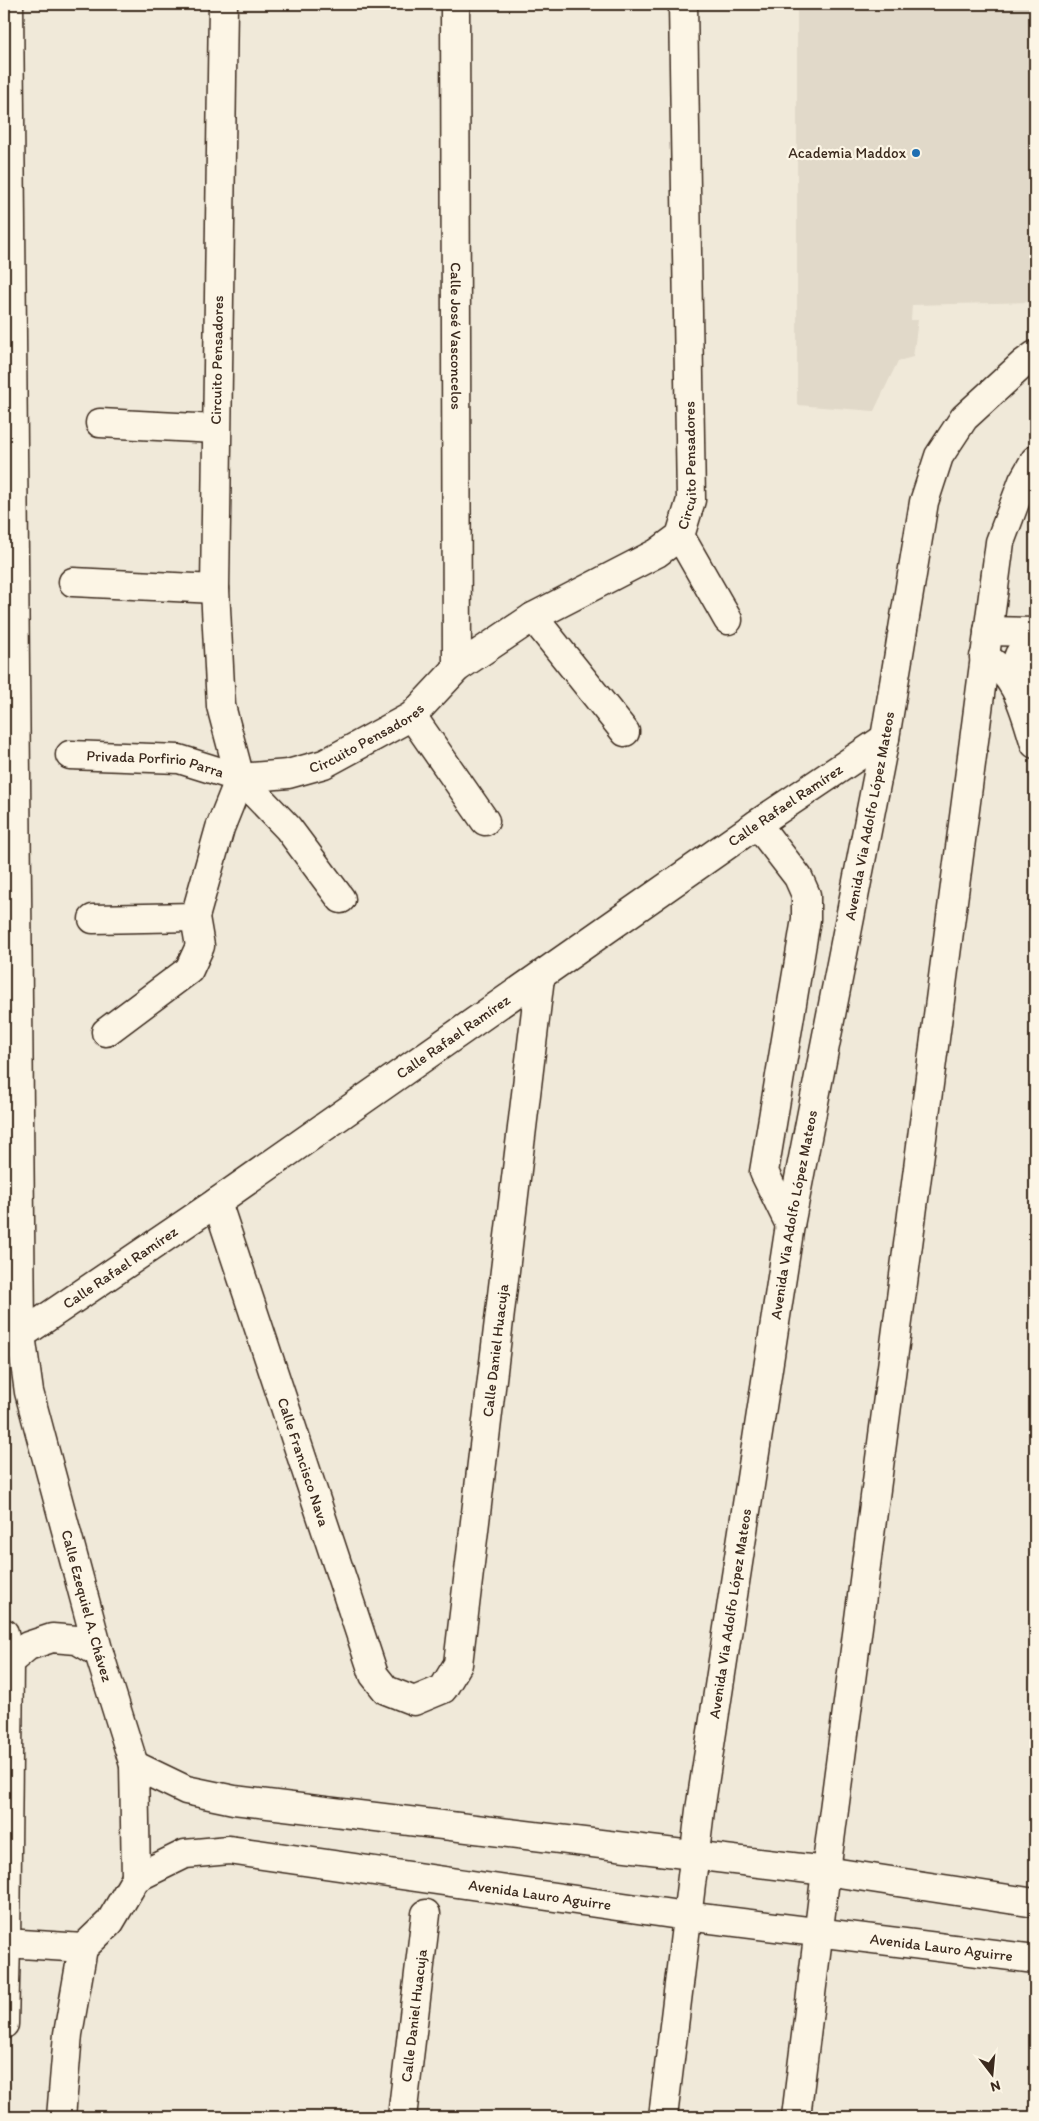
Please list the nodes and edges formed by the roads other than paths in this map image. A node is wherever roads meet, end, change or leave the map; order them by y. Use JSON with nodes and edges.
{"nodes":[{"id":1,"x":223,"y":4,"type":"edge"},
{"id":2,"x":456,"y":4,"type":"edge"},
{"id":3,"x":683,"y":4,"type":"edge"},
{"id":4,"x":7,"y":15,"type":"edge"},
{"id":5,"x":1035,"y":355,"type":"edge"},
{"id":6,"x":100,"y":423,"type":"dead end"},
{"id":7,"x":216,"y":429,"type":"junction"},
{"id":8,"x":1035,"y":460,"type":"edge"},
{"id":9,"x":680,"y":536,"type":"junction"},
{"id":10,"x":73,"y":582,"type":"dead end"},
{"id":11,"x":215,"y":589,"type":"junction"},
{"id":12,"x":533,"y":617,"type":"junction"},
{"id":13,"x":728,"y":620,"type":"dead end"},
{"id":14,"x":988,"y":631,"type":"junction"},
{"id":15,"x":1035,"y":633,"type":"edge"},
{"id":16,"x":984,"y":657,"type":"junction"},
{"id":17,"x":457,"y":668,"type":"junction"},
{"id":18,"x":1018,"y":690,"type":"junction"},
{"id":19,"x":412,"y":716,"type":"junction"},
{"id":20,"x":625,"y":732,"type":"dead end"},
{"id":21,"x":885,"y":738,"type":"junction"},
{"id":22,"x":1035,"y":744,"type":"edge"},
{"id":23,"x":70,"y":755,"type":"dead end"},
{"id":24,"x":240,"y":778,"type":"junction"},
{"id":25,"x":486,"y":821,"type":"dead end"},
{"id":26,"x":757,"y":824,"type":"junction"},
{"id":27,"x":341,"y":899,"type":"dead end"},
{"id":28,"x":194,"y":917,"type":"junction"},
{"id":29,"x":93,"y":919,"type":"dead end"},
{"id":30,"x":540,"y":977,"type":"junction"},
{"id":31,"x":106,"y":1032,"type":"dead end"},
{"id":32,"x":217,"y":1202,"type":"junction"},
{"id":33,"x":790,"y":1225,"type":"junction"},
{"id":34,"x":21,"y":1335,"type":"junction"},
{"id":35,"x":4,"y":1632,"type":"edge"},
{"id":36,"x":99,"y":1653,"type":"junction"},
{"id":37,"x":9,"y":1662,"type":"junction"},
{"id":38,"x":414,"y":1702,"type":"joint"},
{"id":39,"x":134,"y":1765,"type":"junction"},
{"id":40,"x":694,"y":1854,"type":"junction"},
{"id":41,"x":826,"y":1871,"type":"junction"},
{"id":42,"x":136,"y":1878,"type":"junction"},
{"id":43,"x":1035,"y":1903,"type":"edge"},
{"id":44,"x":426,"y":1914,"type":"dead end"},
{"id":45,"x":686,"y":1916,"type":"junction"},
{"id":46,"x":818,"y":1932,"type":"junction"},
{"id":47,"x":5,"y":1943,"type":"edge"},
{"id":48,"x":83,"y":1948,"type":"junction"},
{"id":49,"x":1035,"y":1959,"type":"edge"},
{"id":50,"x":4,"y":2024,"type":"edge"},
{"id":51,"x":61,"y":2117,"type":"edge"},
{"id":52,"x":402,"y":2117,"type":"edge"},
{"id":53,"x":663,"y":2117,"type":"edge"},
{"id":54,"x":796,"y":2117,"type":"edge"}],
"edges":[{"from":1,"to":7,"type":"street","name":"Circuito Pensadores"},
{"from":2,"to":17,"type":"street","name":"Calle José Vasconcelos"},
{"from":3,"to":9,"type":"street","name":"Circuito Pensadores"},
{"from":4,"to":34,"type":"street","name":"Calle Ezequiel A. Chávez"},
{"from":5,"to":21,"type":"street","name":"Avenida Via Adolfo López Mateos"},
{"from":6,"to":7,"type":"street"},
{"from":7,"to":11,"type":"street","name":"Circuito Pensadores"},
{"from":8,"to":14,"type":"street"},
{"from":9,"to":12,"type":"street","name":"Circuito Pensadores"},
{"from":9,"to":13,"type":"street"},
{"from":10,"to":11,"type":"street"},
{"from":11,"to":24,"type":"street","name":"Circuito Pensadores"},
{"from":12,"to":17,"type":"street","name":"Circuito Pensadores"},
{"from":12,"to":20,"type":"street"},
{"from":14,"to":15,"type":"street"},
{"from":14,"to":16,"type":"street"},
{"from":15,"to":18,"type":"street"},
{"from":16,"to":18,"type":"street"},
{"from":16,"to":41,"type":"street"},
{"from":17,"to":19,"type":"street","name":"Circuito Pensadores"},
{"from":18,"to":22,"type":"street"},
{"from":19,"to":24,"type":"street","name":"Circuito Pensadores"},
{"from":19,"to":25,"type":"street"},
{"from":21,"to":26,"type":"street","name":"Calle Rafael Ramírez"},
{"from":21,"to":33,"type":"street","name":"Avenida Via Adolfo López Mateos"},
{"from":23,"to":24,"type":"street","name":"Privada Porfirio Parra"},
{"from":24,"to":27,"type":"street"},
{"from":24,"to":28,"type":"street"},
{"from":26,"to":30,"type":"street","name":"Calle Rafael Ramírez"},
{"from":26,"to":33,"type":"street"},
{"from":28,"to":29,"type":"street"},
{"from":28,"to":31,"type":"street"},
{"from":30,"to":32,"type":"street","name":"Calle Rafael Ramírez"},
{"from":30,"to":38,"type":"street","name":"Calle Daniel Huacuja"},
{"from":32,"to":34,"type":"street","name":"Calle Rafael Ramírez"},
{"from":32,"to":38,"type":"street","name":"Calle Francisco Nava"},
{"from":33,"to":40,"type":"street","name":"Avenida Via Adolfo López Mateos"},
{"from":34,"to":36,"type":"street","name":"Calle Ezequiel A. Chávez"},
{"from":35,"to":37,"type":"street"},
{"from":36,"to":37,"type":"street"},
{"from":36,"to":39,"type":"street","name":"Calle Ezequiel A. Chávez"},
{"from":37,"to":47,"type":"street"},
{"from":39,"to":40,"type":"street"},
{"from":39,"to":42,"type":"street","name":"Calle Ezequiel A. Chávez"},
{"from":40,"to":41,"type":"street"},
{"from":40,"to":45,"type":"street","name":"Avenida Via Adolfo López Mateos"},
{"from":41,"to":43,"type":"street"},
{"from":41,"to":46,"type":"street"},
{"from":42,"to":45,"type":"street","name":"Avenida Lauro Aguirre"},
{"from":42,"to":48,"type":"street"},
{"from":44,"to":52,"type":"street","name":"Calle Daniel Huacuja"},
{"from":45,"to":46,"type":"street","name":"Avenida Lauro Aguirre"},
{"from":45,"to":53,"type":"street","name":"Avenida Via Adolfo López Mateos"},
{"from":46,"to":49,"type":"street","name":"Avenida Lauro Aguirre"},
{"from":46,"to":54,"type":"street"},
{"from":47,"to":48,"type":"street"},
{"from":47,"to":50,"type":"street"},
{"from":48,"to":51,"type":"street"}]}
